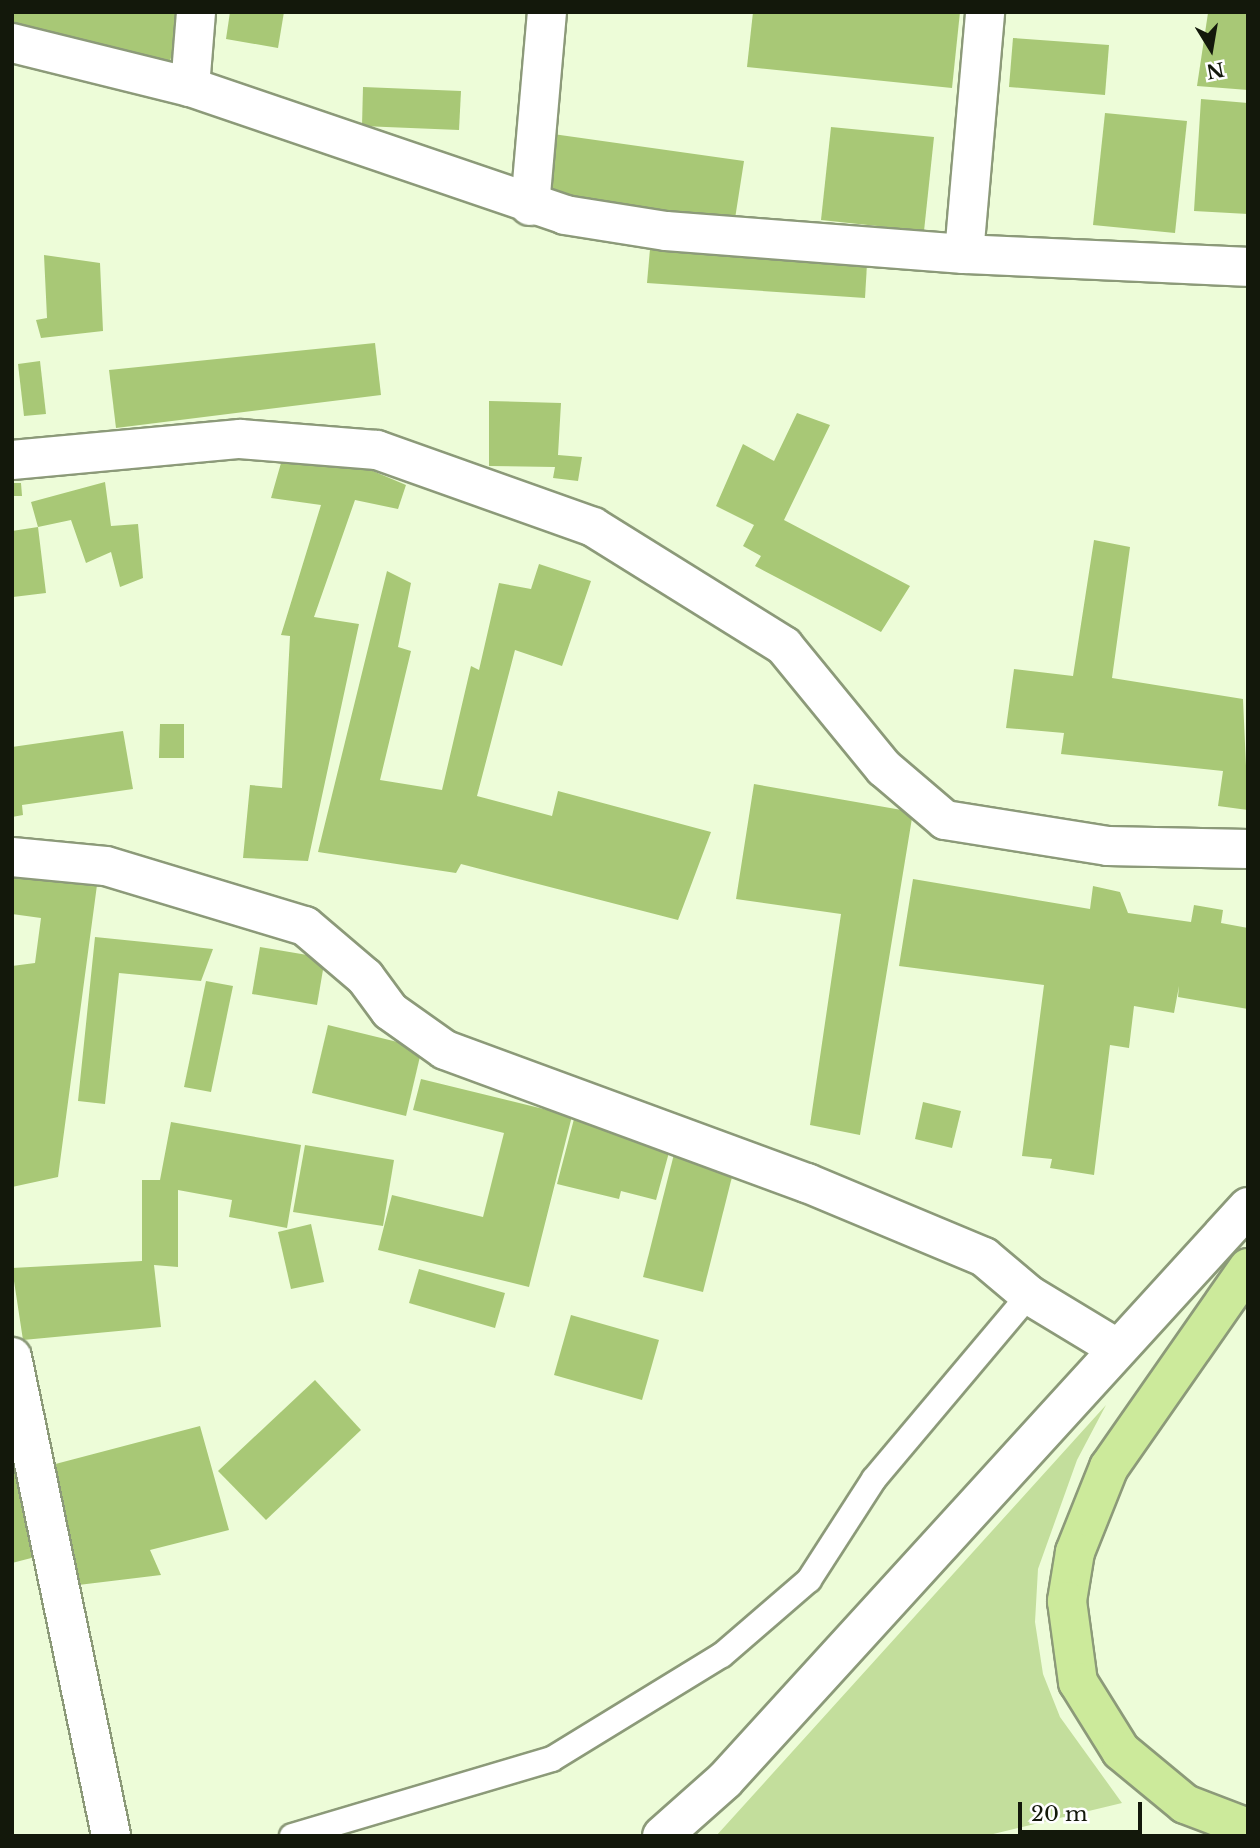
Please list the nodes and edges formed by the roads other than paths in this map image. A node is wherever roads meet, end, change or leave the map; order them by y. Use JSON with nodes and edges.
{"nodes":[{"id":1,"x":196,"y":12,"type":"edge"},
{"id":2,"x":547,"y":12,"type":"edge"},
{"id":3,"x":985,"y":12,"type":"edge"},
{"id":4,"x":12,"y":44,"type":"edge"},
{"id":5,"x":190,"y":87,"type":"junction"},
{"id":6,"x":530,"y":205,"type":"junction"},
{"id":7,"x":964,"y":254,"type":"junction"},
{"id":8,"x":1248,"y":267,"type":"edge"},
{"id":9,"x":12,"y":460,"type":"edge"},
{"id":10,"x":1248,"y":849,"type":"edge"},
{"id":11,"x":12,"y":857,"type":"edge"},
{"id":12,"x":1248,"y":1207,"type":"edge"},
{"id":13,"x":1248,"y":1268,"type":"edge"},
{"id":14,"x":1029,"y":1295,"type":"junction"},
{"id":15,"x":1115,"y":1347,"type":"junction"},
{"id":16,"x":12,"y":1357,"type":"edge"},
{"id":17,"x":1248,"y":1828,"type":"edge"},
{"id":18,"x":111,"y":1836,"type":"edge"},
{"id":19,"x":292,"y":1836,"type":"edge"},
{"id":20,"x":662,"y":1836,"type":"edge"}],
"edges":[{"from":1,"to":5,"type":"street"},
{"from":2,"to":6,"type":"street"},
{"from":3,"to":7,"type":"street"},
{"from":4,"to":5,"type":"street"},
{"from":5,"to":6,"type":"street"},
{"from":6,"to":7,"type":"street"},
{"from":7,"to":8,"type":"street"},
{"from":9,"to":10,"type":"street"},
{"from":11,"to":14,"type":"street"},
{"from":12,"to":15,"type":"street"},
{"from":13,"to":17,"type":"highway"},
{"from":14,"to":15,"type":"street"},
{"from":14,"to":19,"type":"lane"},
{"from":15,"to":20,"type":"street"},
{"from":16,"to":18,"type":"street"}]}
